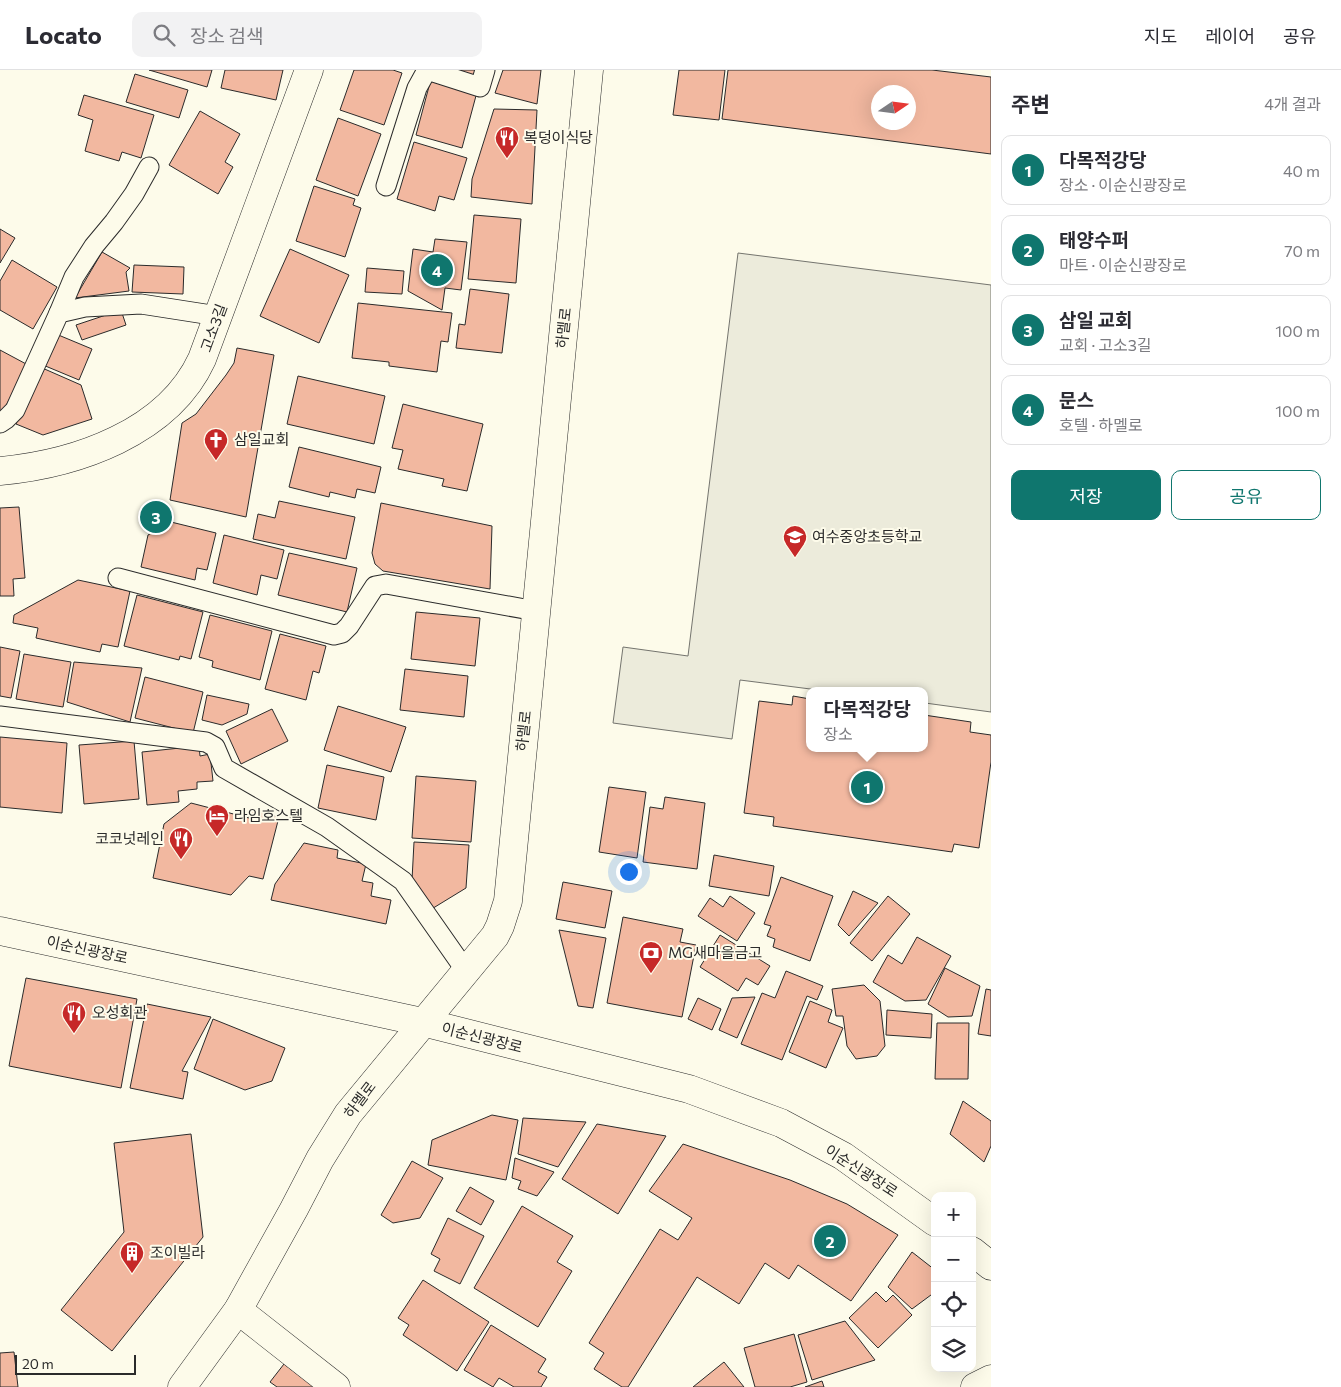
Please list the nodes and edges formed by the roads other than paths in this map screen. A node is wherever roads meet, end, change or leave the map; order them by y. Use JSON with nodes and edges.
{"nodes":[{"id":1,"x":309,"y":70,"type":"edge"},
{"id":2,"x":485,"y":70,"type":"edge"},
{"id":3,"x":589,"y":70,"type":"edge"},
{"id":4,"x":149,"y":167,"type":"dead end"},
{"id":5,"x":386,"y":186,"type":"dead end"},
{"id":6,"x":59,"y":312,"type":"junction"},
{"id":7,"x":218,"y":316,"type":"junction"},
{"id":8,"x":0,"y":423,"type":"edge"},
{"id":9,"x":0,"y":471,"type":"edge"},
{"id":10,"x":118,"y":578,"type":"dead end"},
{"id":11,"x":536,"y":611,"type":"junction"},
{"id":12,"x":0,"y":716,"type":"edge"},
{"id":13,"x":0,"y":931,"type":"edge"},
{"id":14,"x":466,"y":971,"type":"junction"},
{"id":15,"x":422,"y":1022,"type":"junction"},
{"id":16,"x":931,"y":1219,"type":"edge"},
{"id":17,"x":976,"y":1255,"type":"edge"},
{"id":18,"x":991,"y":1266,"type":"edge"},
{"id":19,"x":238,"y":1310,"type":"junction"},
{"id":20,"x":991,"y":1379,"type":"edge"},
{"id":21,"x":182,"y":1387,"type":"edge"},
{"id":22,"x":336,"y":1387,"type":"edge"},
{"id":23,"x":975,"y":1387,"type":"edge"}],
"edges":[{"from":1,"to":7,"type":"street","name":"고소3길"},
{"from":2,"to":5,"type":"lane"},
{"from":3,"to":11,"type":"street","name":"하멜로"},
{"from":4,"to":6,"type":"lane"},
{"from":6,"to":7,"type":"lane"},
{"from":6,"to":8,"type":"lane"},
{"from":7,"to":9,"type":"street","name":"고소3길"},
{"from":10,"to":11,"type":"lane"},
{"from":11,"to":14,"type":"street","name":"하멜로"},
{"from":12,"to":14,"type":"lane"},
{"from":13,"to":15,"type":"street","name":"이순신광장로"},
{"from":14,"to":15,"type":"street","name":"하멜로"},
{"from":15,"to":16,"type":"street","name":"이순신광장로"},
{"from":15,"to":19,"type":"street","name":"하멜로"},
{"from":17,"to":18,"type":"street"},
{"from":19,"to":21,"type":"street","name":"하멜로"},
{"from":19,"to":22,"type":"street"},
{"from":20,"to":23,"type":"street"}]}
